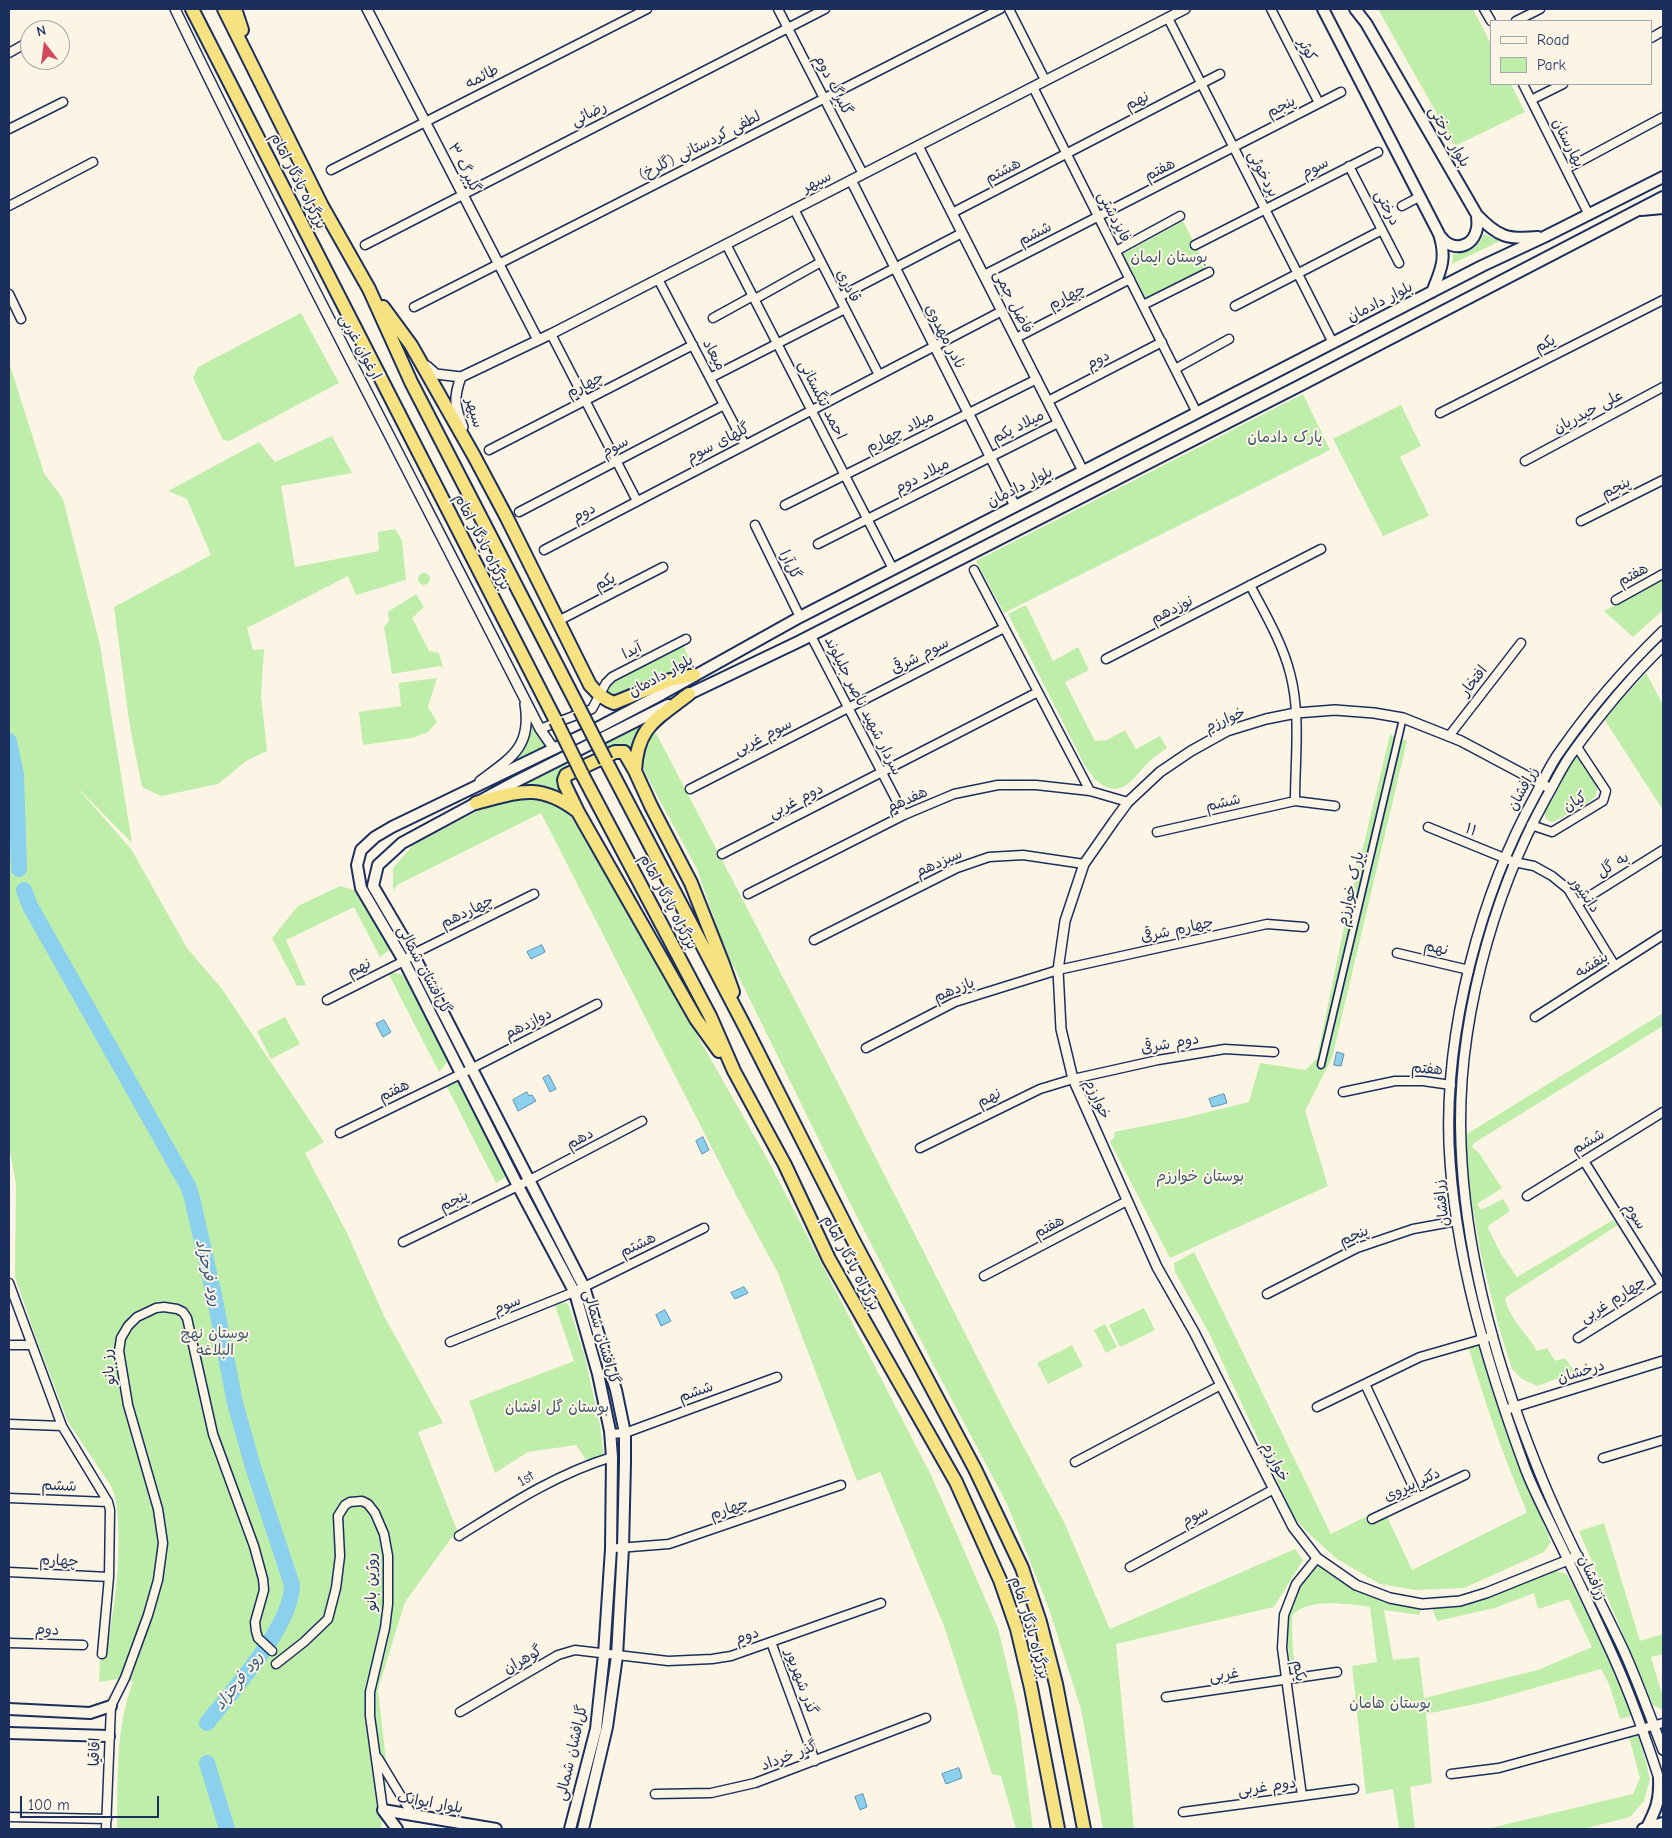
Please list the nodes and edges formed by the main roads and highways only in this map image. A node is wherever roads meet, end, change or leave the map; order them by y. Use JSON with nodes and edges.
{"nodes":[{"id":1,"x":192,"y":9,"type":"edge"},
{"id":2,"x":224,"y":9,"type":"edge"},
{"id":3,"x":235,"y":9,"type":"edge"},
{"id":4,"x":1323,"y":9,"type":"edge"},
{"id":5,"x":1355,"y":9,"type":"edge"},
{"id":6,"x":1360,"y":9,"type":"edge"},
{"id":7,"x":1366,"y":23,"type":"junction"},
{"id":8,"x":249,"y":56,"type":"junction"},
{"id":9,"x":1663,"y":177,"type":"edge"},
{"id":10,"x":1663,"y":197,"type":"edge"},
{"id":11,"x":1663,"y":208,"type":"edge"},
{"id":12,"x":1636,"y":211,"type":"junction"},
{"id":13,"x":1477,"y":216,"type":"junction"},
{"id":14,"x":1439,"y":234,"type":"junction"},
{"id":15,"x":1544,"y":237,"type":"junction"},
{"id":16,"x":369,"y":289,"type":"junction"},
{"id":17,"x":1432,"y":292,"type":"junction"},
{"id":18,"x":694,"y":675,"type":"junction"},
{"id":19,"x":689,"y":694,"type":"junction"},
{"id":20,"x":635,"y":771,"type":"junction"},
{"id":21,"x":476,"y":803,"type":"junction"},
{"id":22,"x":578,"y":812,"type":"junction"},
{"id":23,"x":392,"y":827,"type":"junction"},
{"id":24,"x":402,"y":843,"type":"junction"},
{"id":25,"x":744,"y":1025,"type":"junction"},
{"id":26,"x":734,"y":1071,"type":"junction"},
{"id":27,"x":111,"y":1706,"type":"road end"},
{"id":28,"x":9,"y":1709,"type":"edge"},
{"id":29,"x":9,"y":1733,"type":"edge"},
{"id":30,"x":109,"y":1736,"type":"road end"},
{"id":31,"x":1659,"y":1779,"type":"road end"},
{"id":32,"x":1082,"y":1816,"type":"junction"},
{"id":33,"x":1663,"y":1823,"type":"edge"},
{"id":34,"x":1056,"y":1825,"type":"edge"},
{"id":35,"x":397,"y":1829,"type":"edge"},
{"id":36,"x":496,"y":1829,"type":"edge"},
{"id":37,"x":570,"y":1829,"type":"edge"},
{"id":38,"x":583,"y":1829,"type":"edge"},
{"id":39,"x":1084,"y":1829,"type":"edge"},
{"id":40,"x":1089,"y":1829,"type":"edge"},
{"id":41,"x":1645,"y":1829,"type":"edge"}],
"edges":[{"from":1,"to":26,"type":"highway","name":"بزرگراه یادگار امام","bridge":true},
{"from":2,"to":8,"type":"highway","name":"بزرگراه یادگار امام"},
{"from":3,"to":8,"type":"highway"},
{"from":4,"to":14,"type":"main road"},
{"from":5,"to":7,"type":"main road","name":"بلوار درختی"},
{"from":6,"to":7,"type":"main road"},
{"from":7,"to":13,"type":"main road","name":"بلوار درختی"},
{"from":8,"to":16,"type":"highway","name":"بزرگراه یادگار امام"},
{"from":9,"to":15,"type":"main road","name":"بلوار دادمان"},
{"from":10,"to":12,"type":"main road","name":"بلوار دادمان"},
{"from":11,"to":12,"type":"main road"},
{"from":12,"to":19,"type":"main road","name":"بلوار دادمان"},
{"from":13,"to":14,"type":"main road"},
{"from":13,"to":15,"type":"main road","name":"بلوار درختی"},
{"from":14,"to":17,"type":"main road"},
{"from":15,"to":17,"type":"main road","name":"بلوار دادمان"},
{"from":16,"to":18,"type":"highway"},
{"from":16,"to":25,"type":"highway","name":"بزرگراه یادگار امام","bridge":true},
{"from":17,"to":18,"type":"main road","name":"بلوار دادمان"},
{"from":18,"to":23,"type":"main road","name":"بلوار دادمان"},
{"from":19,"to":20,"type":"highway"},
{"from":19,"to":21,"type":"main road","name":"بلوار دادمان"},
{"from":20,"to":22,"type":"highway"},
{"from":20,"to":25,"type":"highway"},
{"from":21,"to":22,"type":"highway"},
{"from":21,"to":24,"type":"main road","name":"بلوار دادمان"},
{"from":22,"to":26,"type":"highway"},
{"from":23,"to":24,"type":"main road"},
{"from":23,"to":37,"type":"main road","name":"گل‌افشان شمالی"},
{"from":24,"to":38,"type":"main road","name":"گل‌افشان شمالی"},
{"from":25,"to":32,"type":"highway","name":"بزرگراه یادگار امام"},
{"from":26,"to":34,"type":"highway","name":"بزرگراه یادگار امام"},
{"from":27,"to":28,"type":"main road"},
{"from":29,"to":30,"type":"main road"},
{"from":31,"to":41,"type":"main road"},
{"from":32,"to":39,"type":"highway","name":"بزرگراه یادگار امام"},
{"from":32,"to":40,"type":"main road"},
{"from":33,"to":41,"type":"main road"},
{"from":35,"to":36,"type":"main road","name":"بلوار ایوانک"}]}
